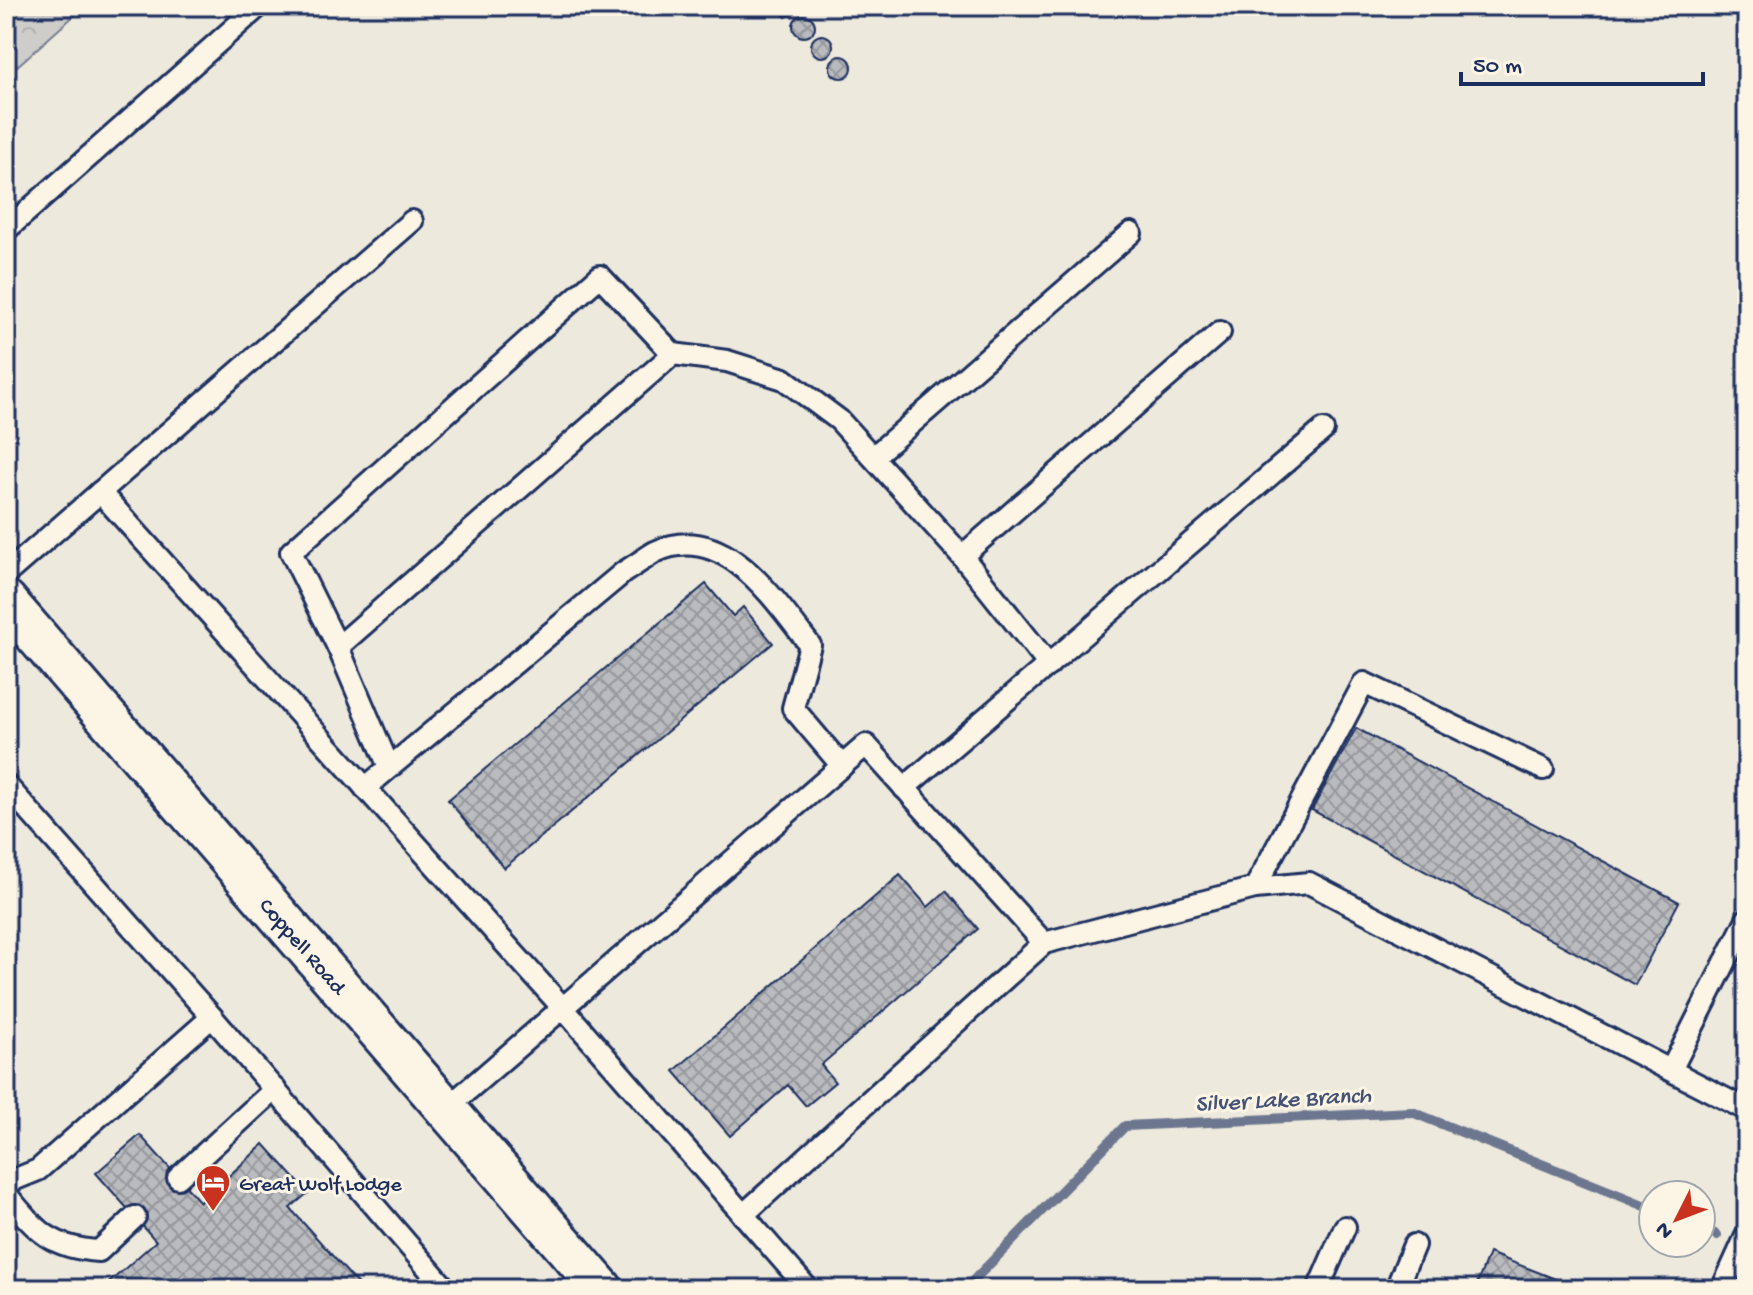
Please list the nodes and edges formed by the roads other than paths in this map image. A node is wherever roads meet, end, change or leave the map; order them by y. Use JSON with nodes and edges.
{"nodes":[{"id":1,"x":259,"y":6,"type":"edge"},
{"id":2,"x":412,"y":221,"type":"dead end"},
{"id":3,"x":6,"y":230,"type":"edge"},
{"id":4,"x":1131,"y":233,"type":"dead end"},
{"id":5,"x":1220,"y":332,"type":"dead end"},
{"id":6,"x":673,"y":354,"type":"junction"},
{"id":7,"x":1323,"y":430,"type":"dead end"},
{"id":8,"x":873,"y":457,"type":"junction"},
{"id":9,"x":100,"y":492,"type":"junction"},
{"id":10,"x":962,"y":556,"type":"junction"},
{"id":11,"x":6,"y":574,"type":"edge"},
{"id":12,"x":6,"y":601,"type":"edge"},
{"id":13,"x":338,"y":647,"type":"junction"},
{"id":14,"x":1049,"y":665,"type":"junction"},
{"id":15,"x":842,"y":766,"type":"junction"},
{"id":16,"x":389,"y":767,"type":"junction"},
{"id":17,"x":1543,"y":769,"type":"dead end"},
{"id":18,"x":6,"y":785,"type":"edge"},
{"id":19,"x":365,"y":788,"type":"junction"},
{"id":20,"x":904,"y":788,"type":"junction"},
{"id":21,"x":1255,"y":888,"type":"junction"},
{"id":22,"x":1747,"y":919,"type":"edge"},
{"id":23,"x":1044,"y":943,"type":"junction"},
{"id":24,"x":563,"y":1008,"type":"junction"},
{"id":25,"x":212,"y":1017,"type":"junction"},
{"id":26,"x":1671,"y":1070,"type":"junction"},
{"id":27,"x":275,"y":1089,"type":"junction"},
{"id":28,"x":446,"y":1109,"type":"junction"},
{"id":29,"x":1747,"y":1110,"type":"edge"},
{"id":30,"x":178,"y":1178,"type":"dead end"},
{"id":31,"x":6,"y":1183,"type":"edge"},
{"id":32,"x":6,"y":1194,"type":"edge"},
{"id":33,"x":743,"y":1215,"type":"junction"},
{"id":34,"x":135,"y":1217,"type":"dead end"},
{"id":35,"x":1345,"y":1227,"type":"dead end"},
{"id":36,"x":1747,"y":1234,"type":"edge"},
{"id":37,"x":1414,"y":1245,"type":"dead end"},
{"id":38,"x":446,"y":1289,"type":"edge"},
{"id":39,"x":602,"y":1289,"type":"edge"},
{"id":40,"x":808,"y":1289,"type":"edge"},
{"id":41,"x":1318,"y":1289,"type":"edge"},
{"id":42,"x":1396,"y":1289,"type":"edge"},
{"id":43,"x":1722,"y":1289,"type":"edge"}],
"edges":[{"from":1,"to":3,"type":"lane"},
{"from":2,"to":9,"type":"lane"},
{"from":4,"to":8,"type":"lane"},
{"from":5,"to":10,"type":"lane"},
{"from":6,"to":8,"type":"lane"},
{"from":6,"to":13,"type":"lane"},
{"from":6,"to":13,"type":"lane"},
{"from":7,"to":14,"type":"lane"},
{"from":8,"to":10,"type":"lane"},
{"from":9,"to":11,"type":"lane"},
{"from":9,"to":19,"type":"lane"},
{"from":10,"to":14,"type":"lane"},
{"from":12,"to":28,"type":"street","name":"Coppell Road"},
{"from":13,"to":16,"type":"lane"},
{"from":14,"to":20,"type":"lane"},
{"from":15,"to":16,"type":"lane"},
{"from":15,"to":20,"type":"lane"},
{"from":15,"to":24,"type":"lane"},
{"from":16,"to":19,"type":"lane"},
{"from":17,"to":21,"type":"lane"},
{"from":18,"to":25,"type":"lane"},
{"from":19,"to":24,"type":"lane"},
{"from":20,"to":23,"type":"lane"},
{"from":21,"to":23,"type":"lane"},
{"from":21,"to":26,"type":"lane"},
{"from":22,"to":26,"type":"lane"},
{"from":23,"to":33,"type":"lane"},
{"from":24,"to":28,"type":"lane"},
{"from":24,"to":33,"type":"lane"},
{"from":25,"to":27,"type":"lane"},
{"from":25,"to":31,"type":"lane"},
{"from":26,"to":29,"type":"lane"},
{"from":27,"to":30,"type":"lane"},
{"from":27,"to":38,"type":"lane"},
{"from":28,"to":39,"type":"street","name":"Coppell Road"},
{"from":32,"to":34,"type":"lane"},
{"from":33,"to":40,"type":"lane"},
{"from":35,"to":41,"type":"lane"},
{"from":36,"to":43,"type":"lane"},
{"from":37,"to":42,"type":"lane"}]}
